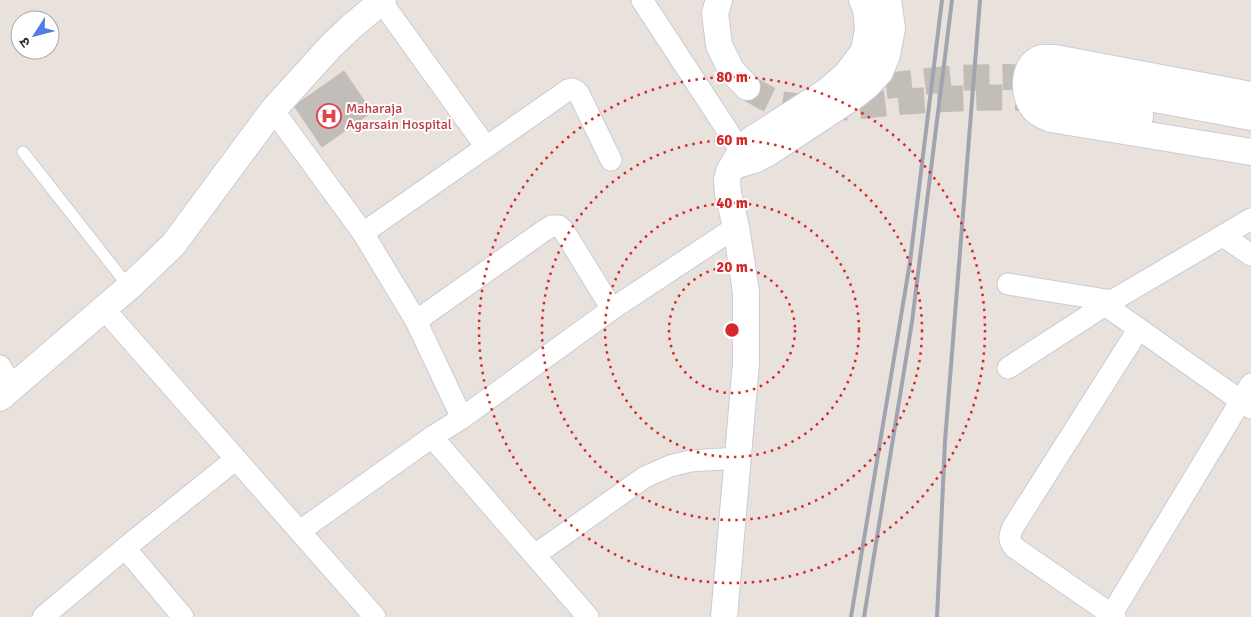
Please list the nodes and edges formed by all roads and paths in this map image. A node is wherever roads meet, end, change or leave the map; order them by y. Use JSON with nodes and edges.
{"nodes":[{"id":1,"x":642,"y":0,"type":"edge"},
{"id":2,"x":719,"y":0,"type":"edge"},
{"id":3,"x":737,"y":0,"type":"edge"},
{"id":4,"x":862,"y":0,"type":"edge"},
{"id":5,"x":888,"y":0,"type":"edge"},
{"id":6,"x":382,"y":1,"type":"edge"},
{"id":7,"x":1251,"y":95,"type":"edge"},
{"id":8,"x":273,"y":110,"type":"junction"},
{"id":9,"x":1251,"y":117,"type":"edge"},
{"id":10,"x":1251,"y":136,"type":"edge"},
{"id":11,"x":486,"y":147,"type":"junction"},
{"id":12,"x":23,"y":152,"type":"dead end"},
{"id":13,"x":1251,"y":152,"type":"edge"},
{"id":14,"x":611,"y":160,"type":"dead end"},
{"id":15,"x":741,"y":160,"type":"junction"},
{"id":16,"x":1251,"y":219,"type":"edge"},
{"id":17,"x":736,"y":227,"type":"junction"},
{"id":18,"x":363,"y":233,"type":"junction"},
{"id":19,"x":1223,"y":236,"type":"junction"},
{"id":20,"x":1251,"y":255,"type":"edge"},
{"id":21,"x":1008,"y":284,"type":"dead end"},
{"id":22,"x":129,"y":287,"type":"junction"},
{"id":23,"x":1108,"y":303,"type":"junction"},
{"id":24,"x":104,"y":309,"type":"junction"},
{"id":25,"x":612,"y":309,"type":"junction"},
{"id":26,"x":416,"y":321,"type":"junction"},
{"id":27,"x":1138,"y":330,"type":"junction"},
{"id":28,"x":1008,"y":368,"type":"dead end"},
{"id":29,"x":4,"y":384,"type":"edge"},
{"id":30,"x":1247,"y":397,"type":"edge"},
{"id":31,"x":462,"y":418,"type":"junction"},
{"id":32,"x":432,"y":437,"type":"junction"},
{"id":33,"x":739,"y":458,"type":"junction"},
{"id":34,"x":236,"y":459,"type":"junction"},
{"id":35,"x":300,"y":532,"type":"junction"},
{"id":36,"x":125,"y":548,"type":"junction"},
{"id":37,"x":535,"y":555,"type":"junction"},
{"id":38,"x":1112,"y":616,"type":"edge"},
{"id":39,"x":43,"y":617,"type":"edge"},
{"id":40,"x":183,"y":617,"type":"edge"},
{"id":41,"x":375,"y":617,"type":"edge"},
{"id":42,"x":588,"y":617,"type":"edge"},
{"id":43,"x":724,"y":617,"type":"edge"}],
"edges":[{"from":1,"to":15,"type":"street"},
{"from":2,"to":3,"type":"street"},
{"from":4,"to":15,"type":"street"},
{"from":5,"to":15,"type":"street"},
{"from":6,"to":8,"type":"street"},
{"from":6,"to":11,"type":"street"},
{"from":7,"to":13,"type":"street"},
{"from":8,"to":18,"type":"street"},
{"from":8,"to":22,"type":"street"},
{"from":9,"to":10,"type":"street"},
{"from":11,"to":14,"type":"street"},
{"from":11,"to":18,"type":"street"},
{"from":12,"to":22,"type":"lane"},
{"from":15,"to":17,"type":"street"},
{"from":16,"to":19,"type":"street"},
{"from":17,"to":25,"type":"street"},
{"from":17,"to":33,"type":"street"},
{"from":18,"to":26,"type":"street"},
{"from":19,"to":20,"type":"street"},
{"from":19,"to":23,"type":"street"},
{"from":21,"to":23,"type":"street"},
{"from":22,"to":24,"type":"street"},
{"from":23,"to":27,"type":"street"},
{"from":23,"to":28,"type":"street"},
{"from":24,"to":29,"type":"street"},
{"from":24,"to":34,"type":"street"},
{"from":25,"to":26,"type":"street"},
{"from":25,"to":31,"type":"street"},
{"from":26,"to":31,"type":"street"},
{"from":27,"to":30,"type":"street"},
{"from":27,"to":38,"type":"street"},
{"from":30,"to":38,"type":"street"},
{"from":31,"to":32,"type":"street"},
{"from":32,"to":35,"type":"street"},
{"from":32,"to":37,"type":"street"},
{"from":33,"to":37,"type":"street"},
{"from":33,"to":43,"type":"street"},
{"from":34,"to":35,"type":"street"},
{"from":34,"to":36,"type":"street"},
{"from":35,"to":41,"type":"street"},
{"from":36,"to":39,"type":"street"},
{"from":36,"to":40,"type":"street"},
{"from":37,"to":42,"type":"street"}]}
